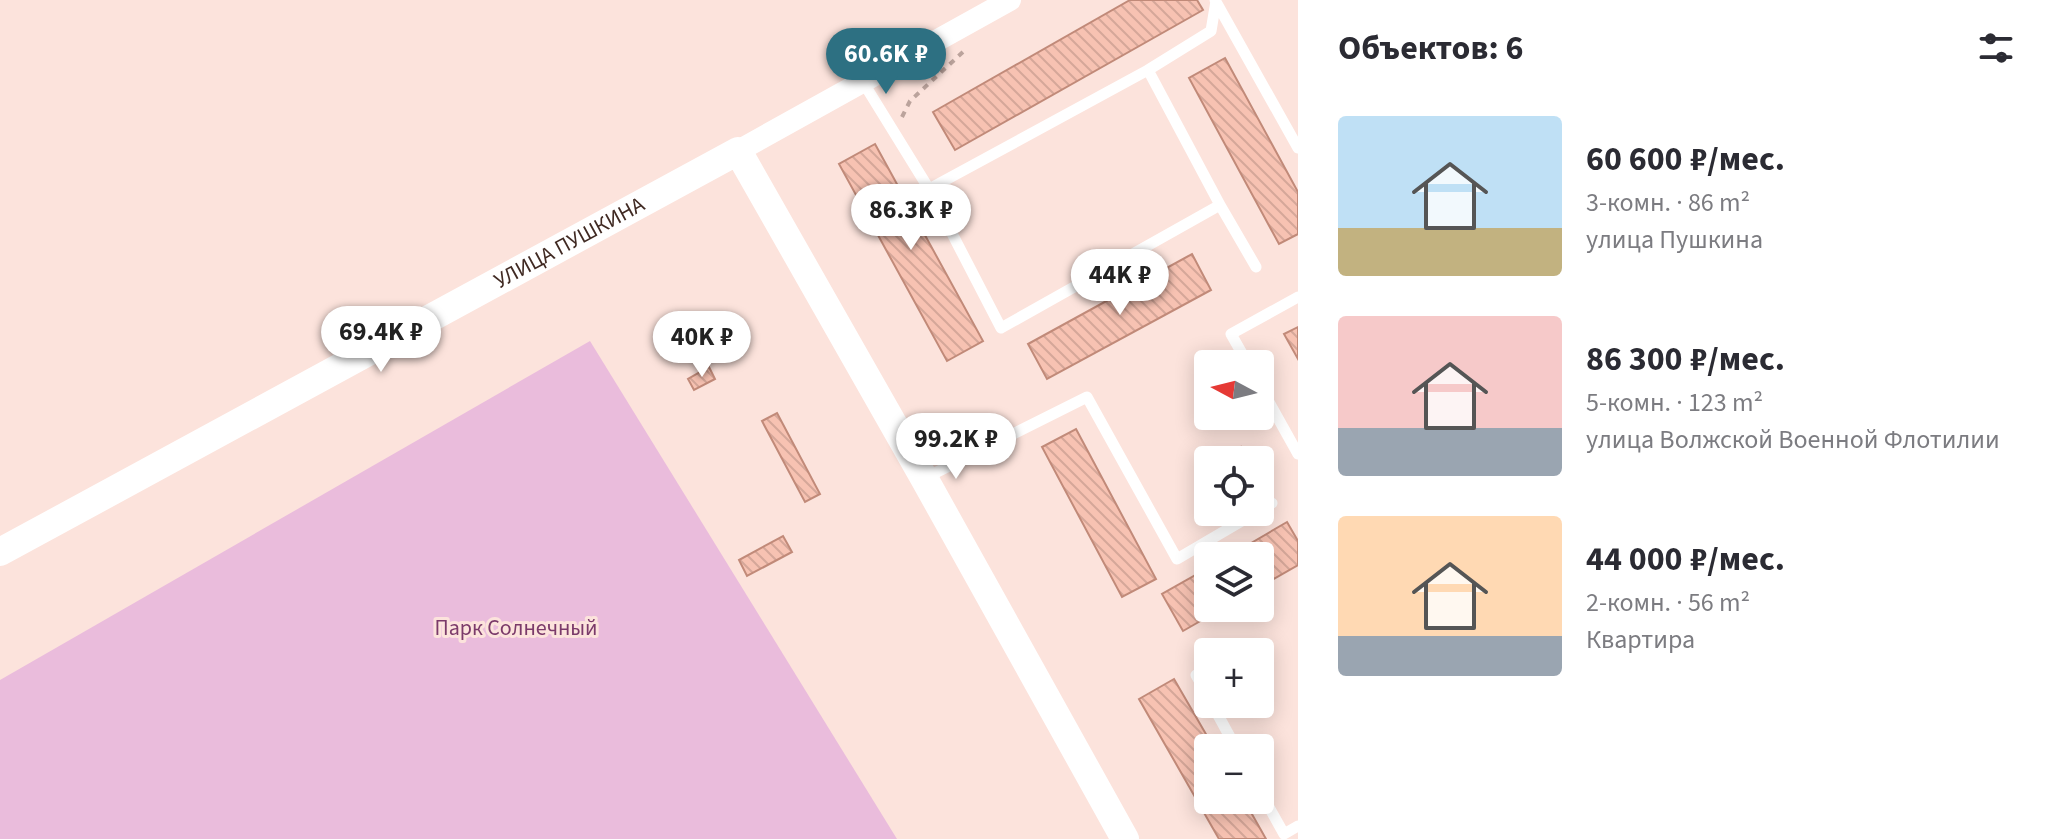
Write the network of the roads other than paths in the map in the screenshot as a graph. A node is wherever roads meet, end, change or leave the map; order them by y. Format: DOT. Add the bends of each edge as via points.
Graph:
graph roads {
  1 [pos="1010,0"];
  2 [pos="1216,0"];
  3 [pos="1148,70"];
  4 [pos="863,82"];
  5 [pos="1298,148"];
  6 [pos="738,151"];
  7 [pos="929,189"];
  8 [pos="1220,205"];
  9 [pos="1256,267"];
  10 [pos="1298,297"];
  11 [pos="1240,350"];
  12 [pos="1274,411"];
  13 [pos="1298,454"];
  14 [pos="924,478"];
  15 [pos="1233,526"];
  16 [pos="0,552"];
  17 [pos="1273,814"];
  18 [pos="1298,826"];
  19 [pos="1285,836"];
  20 [pos="1125,839"];
  1 -- 4 [label="street, УЛИЦА ПУШКИНА"];
  2 -- 3 [label="lane" via="1211,31"];
  2 -- 5 [label="lane"];
  3 -- 7 [label="lane"];
  3 -- 8 [label="lane"];
  4 -- 6 [label="street, УЛИЦА ПУШКИНА"];
  4 -- 7 [label="lane"];
  6 -- 14 [label="street"];
  6 -- 16 [label="street, УЛИЦА ПУШКИНА"];
  7 -- 8 [label="lane" via="1001,328"];
  8 -- 9 [label="lane"];
  10 -- 11 [label="lane" via="1231,334"];
  12 -- 13 [label="lane"];
  14 -- 15 [label="lane" via="1087,397 1177,559"];
  14 -- 20 [label="street"];
  17 -- 19 [label="lane"];
  18 -- 19 [label="lane"];
}
